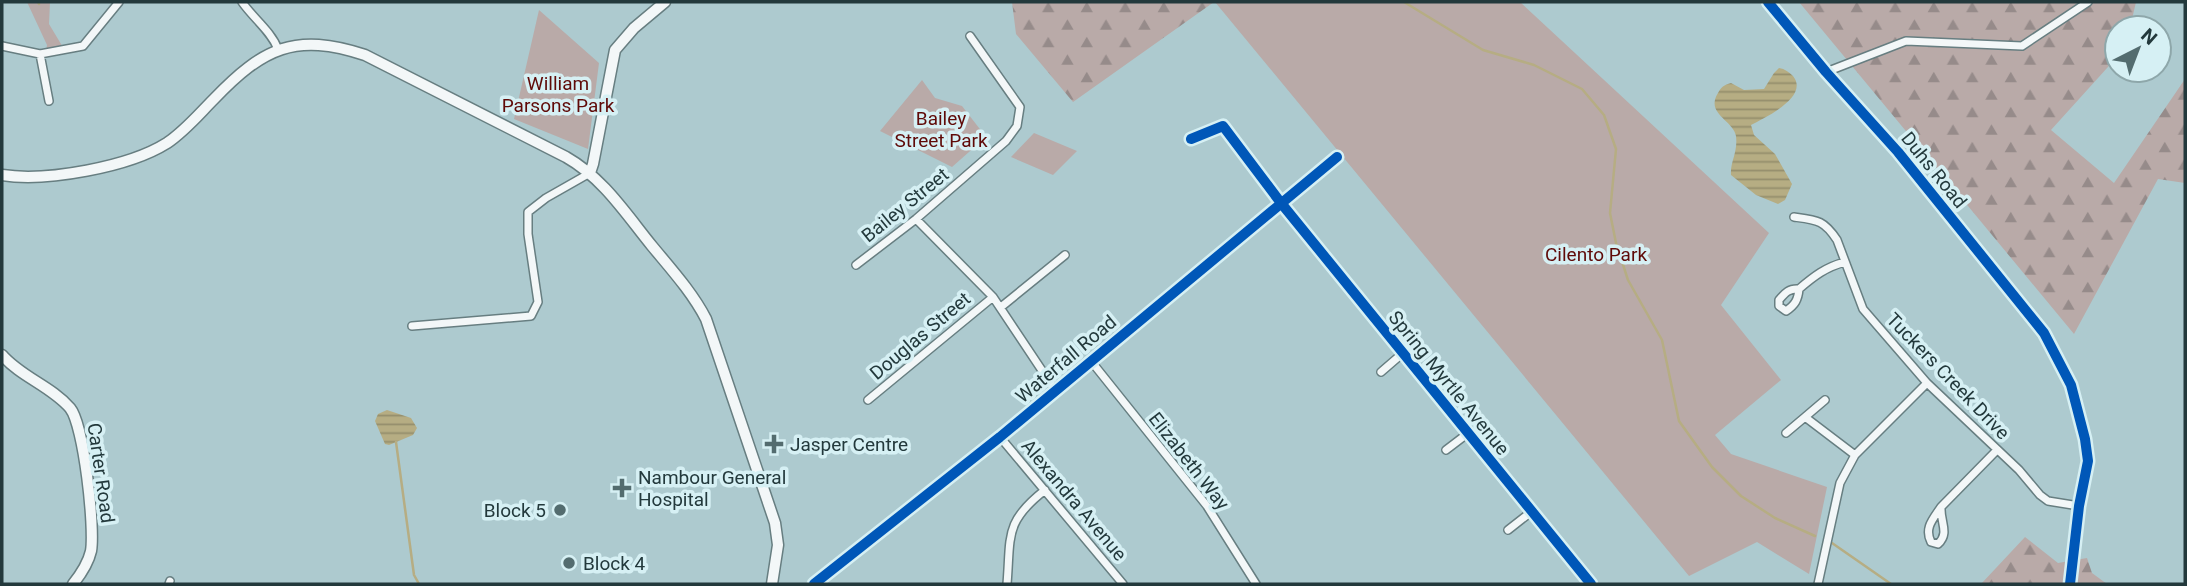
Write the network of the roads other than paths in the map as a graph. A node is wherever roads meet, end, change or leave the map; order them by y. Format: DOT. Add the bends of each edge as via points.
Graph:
graph roads {
  1 [pos="119,2"];
  2 [pos="242,2"];
  3 [pos="665,2"];
  4 [pos="1768,2"];
  5 [pos="2088,2"];
  6 [pos="970,36"];
  7 [pos="2,46"];
  8 [pos="278,49"];
  9 [pos="40,54"];
  10 [pos="1826,72"];
  11 [pos="49,101"];
  12 [pos="1191,139"];
  13 [pos="1337,157"];
  14 [pos="590,173"];
  15 [pos="2,175"];
  16 [pos="1281,203"];
  17 [pos="1794,217"];
  18 [pos="916,219"];
  19 [pos="1065,255"];
  20 [pos="1845,262"];
  21 [pos="856,265"];
  22 [pos="1799,289"];
  23 [pos="993,297"];
  24 [pos="1001,307"];
  25 [pos="412,326"];
  26 [pos="1403,353"];
  27 [pos="2,355"];
  28 [pos="1091,361"];
  29 [pos="1381,372"];
  30 [pos="1927,383"];
  31 [pos="1055,390"];
  32 [pos="868,400"];
  33 [pos="1825,400"];
  34 [pos="1805,417"];
  35 [pos="1786,433"];
  36 [pos="1467,434"];
  37 [pos="1000,437"];
  38 [pos="1446,450"];
  39 [pos="1997,450"];
  40 [pos="1855,455"];
  41 [pos="1045,490"];
  42 [pos="2079,506"];
  43 [pos="1941,507"];
  44 [pos="1531,512"];
  45 [pos="1508,530"];
  46 [pos="73,584"];
  47 [pos="772,584"];
  48 [pos="814,584"];
  49 [pos="1007,584"];
  50 [pos="1123,584"];
  51 [pos="1255,584"];
  52 [pos="1591,584"];
  53 [pos="1818,584"];
  54 [pos="2070,584"];
  1 -- 9 [label="street" via="83,46"];
  2 -- 8 [label="street"];
  3 -- 14 [label="street" via="615,50"];
  4 -- 10 [label="street, Duhs Road"];
  5 -- 10 [label="street" via="2022,46 1906,41"];
  6 -- 18 [label="street, Bailey Street" via="1020,107 1017,126 1006,141"];
  7 -- 9 [label="street"];
  8 -- 14 [label="street" via="306,44 337,46 365,55"];
  8 -- 15 [label="street" via="238,74 164,145 136,159 35,176"];
  9 -- 11 [label="street"];
  10 -- 42 [label="street, Duhs Road" via="1898,152 2044,333 2071,385 2085,439 2088,461"];
  12 -- 16 [label="street, Spring Myrtle Avenue" via="1223,126"];
  13 -- 16 [label="street, Waterfall Road"];
  14 -- 25 [label="street" via="528,212 538,302 531,316"];
  14 -- 47 [label="street" via="706,319 775,523 778,545"];
  16 -- 26 [label="street, Spring Myrtle Avenue"];
  16 -- 28 [label="street, Waterfall Road"];
  17 -- 20 [label="street, Tuckers Creek Drive" via="1825,224"];
  18 -- 21 [label="street, Bailey Street"];
  18 -- 23 [label="street"];
  19 -- 24 [label="street"];
  20 -- 22 [label="street" via="1815,274"];
  20 -- 30 [label="street, Tuckers Creek Drive" via="1863,309"];
  23 -- 24 [label="street"];
  23 -- 32 [label="street, Douglas Street"];
  24 -- 31 [label="street"];
  26 -- 29 [label="street, Spring Myrtle Avenue"];
  26 -- 36 [label="street, Spring Myrtle Avenue"];
  27 -- 46 [label="street, Carter Road" via="68,406 80,427 92,543 86,566"];
  28 -- 31 [label="street, Waterfall Road"];
  28 -- 51 [label="street, Elizabeth Way" via="1207,506"];
  30 -- 39 [label="street, Tuckers Creek Drive"];
  30 -- 40 [label="street"];
  31 -- 37 [label="street, Waterfall Road"];
  33 -- 34 [label="street"];
  34 -- 35 [label="street"];
  34 -- 40 [label="street"];
  36 -- 38 [label="street, Spring Myrtle Avenue"];
  36 -- 44 [label="street, Spring Myrtle Avenue"];
  37 -- 41 [label="street, Alexandra Avenue"];
  37 -- 48 [label="street, Waterfall Road"];
  39 -- 42 [label="street, Tuckers Creek Drive" via="2039,495"];
  39 -- 43 [label="street"];
  40 -- 53 [label="street" via="1840,483"];
  41 -- 49 [label="street" via="1026,505 1012,526"];
  41 -- 50 [label="street, Alexandra Avenue"];
  42 -- 54 [label="street, Duhs Road"];
  44 -- 45 [label="street"];
  44 -- 52 [label="street, Spring Myrtle Avenue"];
}
